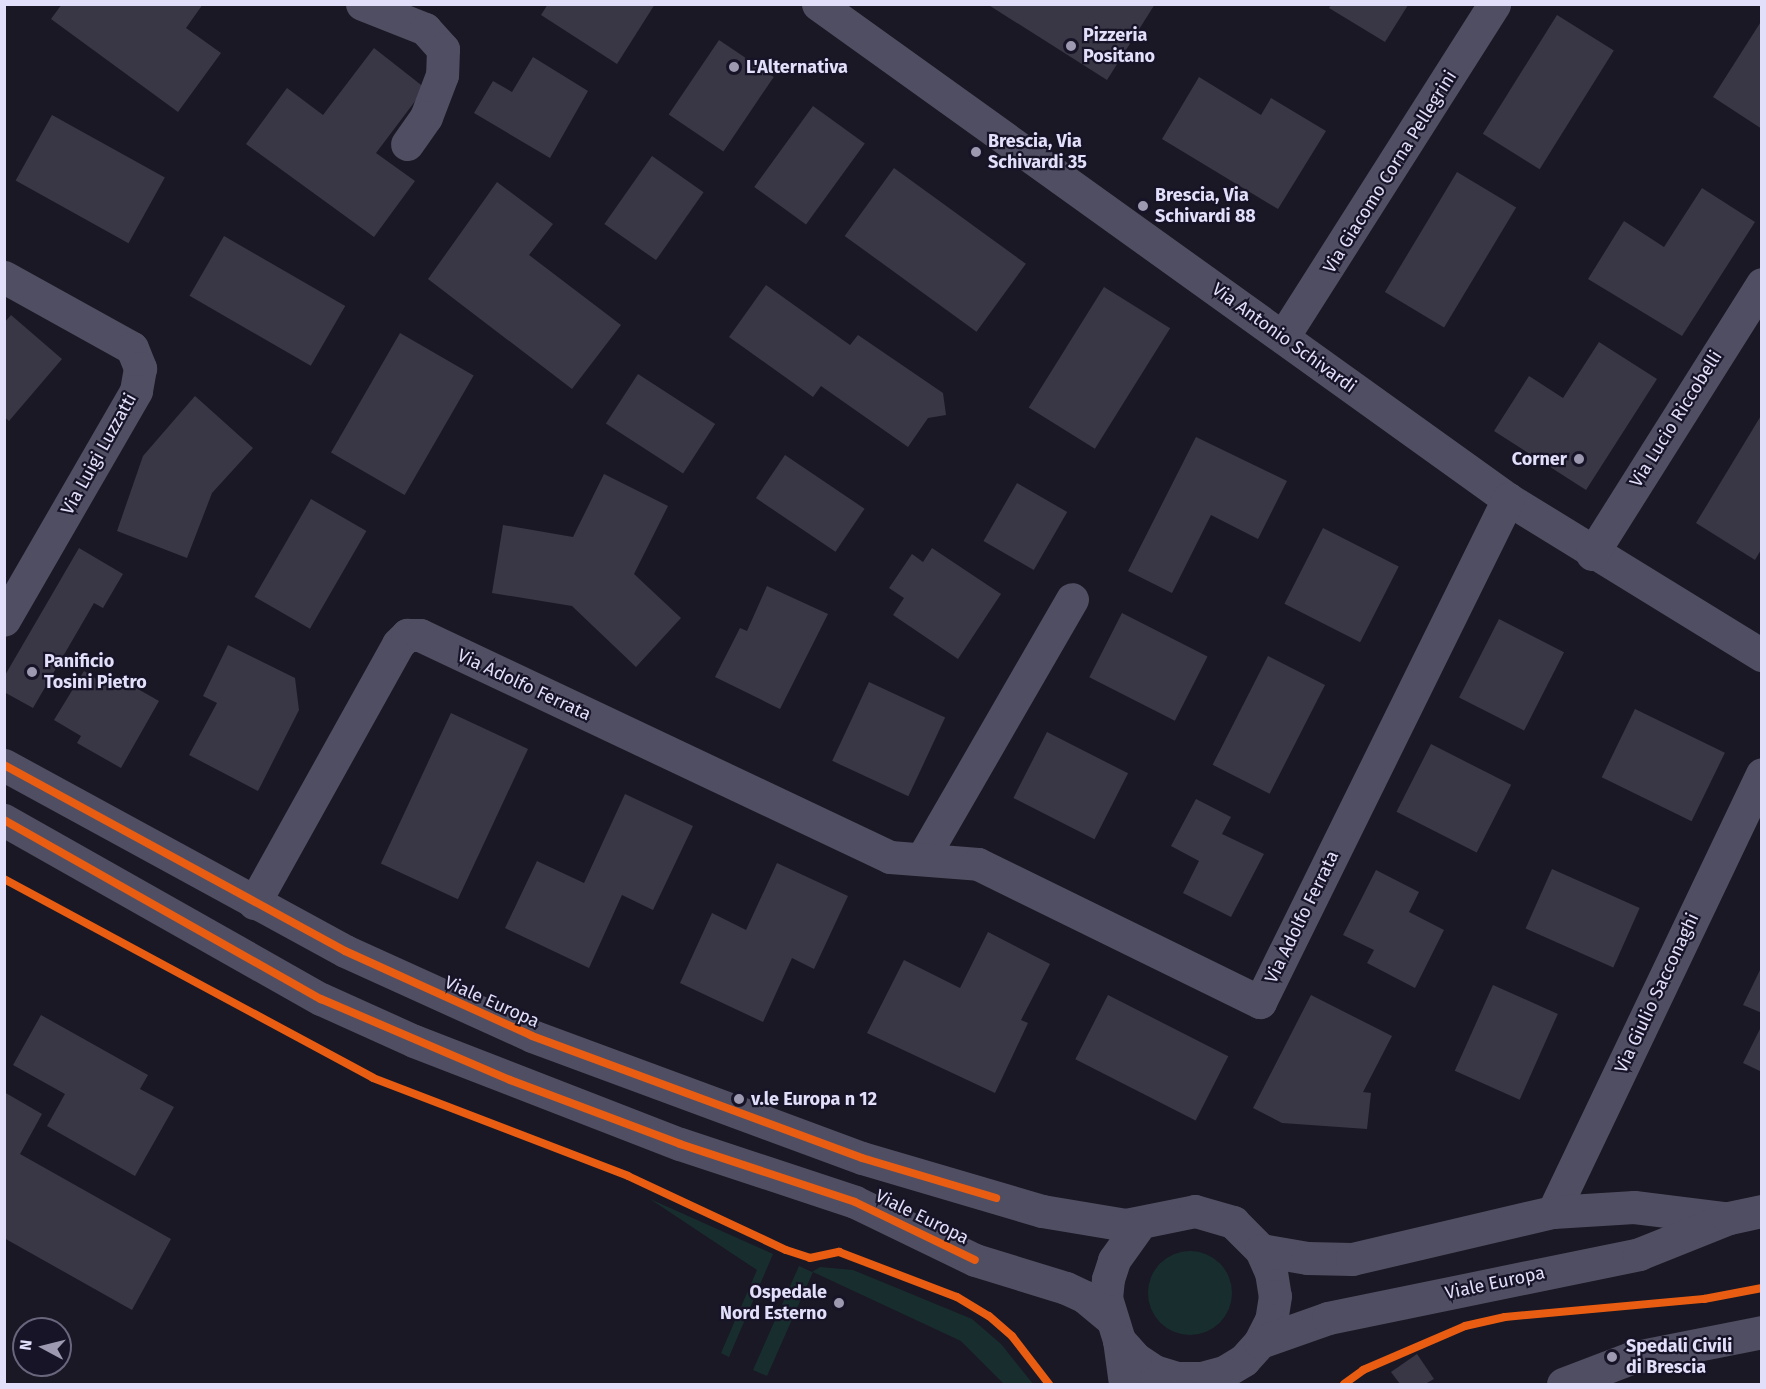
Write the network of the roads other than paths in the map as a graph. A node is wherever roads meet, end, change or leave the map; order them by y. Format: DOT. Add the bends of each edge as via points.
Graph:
graph roads {
  1 [pos="362,4"];
  2 [pos="818,4"];
  3 [pos="1494,4"];
  4 [pos="407,144"];
  5 [pos="4,277"];
  6 [pos="1761,284"];
  7 [pos="1283,337"];
  8 [pos="1508,499"];
  9 [pos="1592,554"];
  10 [pos="1072,599"];
  11 [pos="4,620"];
  12 [pos="1761,655"];
  13 [pos="4,765"];
  14 [pos="1761,774"];
  15 [pos="7,827"];
  16 [pos="922,860"];
  17 [pos="254,903"];
  18 [pos="1761,1211"];
  19 [pos="1553,1212"];
  20 [pos="1729,1218"];
  21 [pos="1139,1225"];
  22 [pos="1261,1250"];
  23 [pos="1114,1329"];
  24 [pos="1761,1332"];
  25 [pos="1246,1362"];
  26 [pos="1125,1384"];
  27 [pos="1563,1384"];
  1 -- 4 [label="street" via="425,28 443,49 442,75 426,117"];
  2 -- 7 [label="street, Via Antonio Schivardi"];
  3 -- 7 [label="street, Via Giacomo Corna Pellegrini"];
  5 -- 11 [label="street, Via Luigi Luzzatti" via="132,348 140,368 136,391"];
  6 -- 9 [label="street, Via Lucio Riccobelli"];
  7 -- 8 [label="street, Via Antonio Schivardi"];
  8 -- 9 [label="street, Via Antonio Schivardi"];
  8 -- 16 [label="street, Via Adolfo Ferrata" via="1260,1002 978,864"];
  9 -- 12 [label="street, Via Antonio Schivardi"];
  10 -- 16 [label="street"];
  13 -- 17 [label="street, Viale Europa"];
  14 -- 19 [label="street, Via Giulio Sacconaghi"];
  15 -- 23 [label="street, Viale Europa" via="321,999 670,1140 855,1202 975,1260 1066,1288 1085,1297"];
  16 -- 17 [label="street, Via Adolfo Ferrata" via="890,857 420,635 407,635 374,685"];
  17 -- 21 [label="street, Viale Europa" via="345,951 532,1036 862,1158 1042,1211"];
  18 -- 20 [label="street, Viale Europa"];
  19 -- 20 [label="street, Viale Europa" via="1634,1207"];
  19 -- 22 [label="street, Viale Europa" via="1352,1259 1307,1258"];
  20 -- 25 [label="street, Viale Europa" via="1639,1254 1328,1318"];
  21 -- 22 [label="street, Viale Europa" via="1175,1212 1215,1214 1233,1222"];
  21 -- 23 [label="street" via="1114,1260 1108,1279"];
  22 -- 25 [label="street, Viale Europa" via="1271,1272 1275,1296 1271,1320"];
  23 -- 25 [label="street, Viale Europa" via="1135,1358 1154,1371 1177,1378 1201,1378"];
  23 -- 26 [label="street"];
  24 -- 27 [label="street" via="1631,1358"];
}
